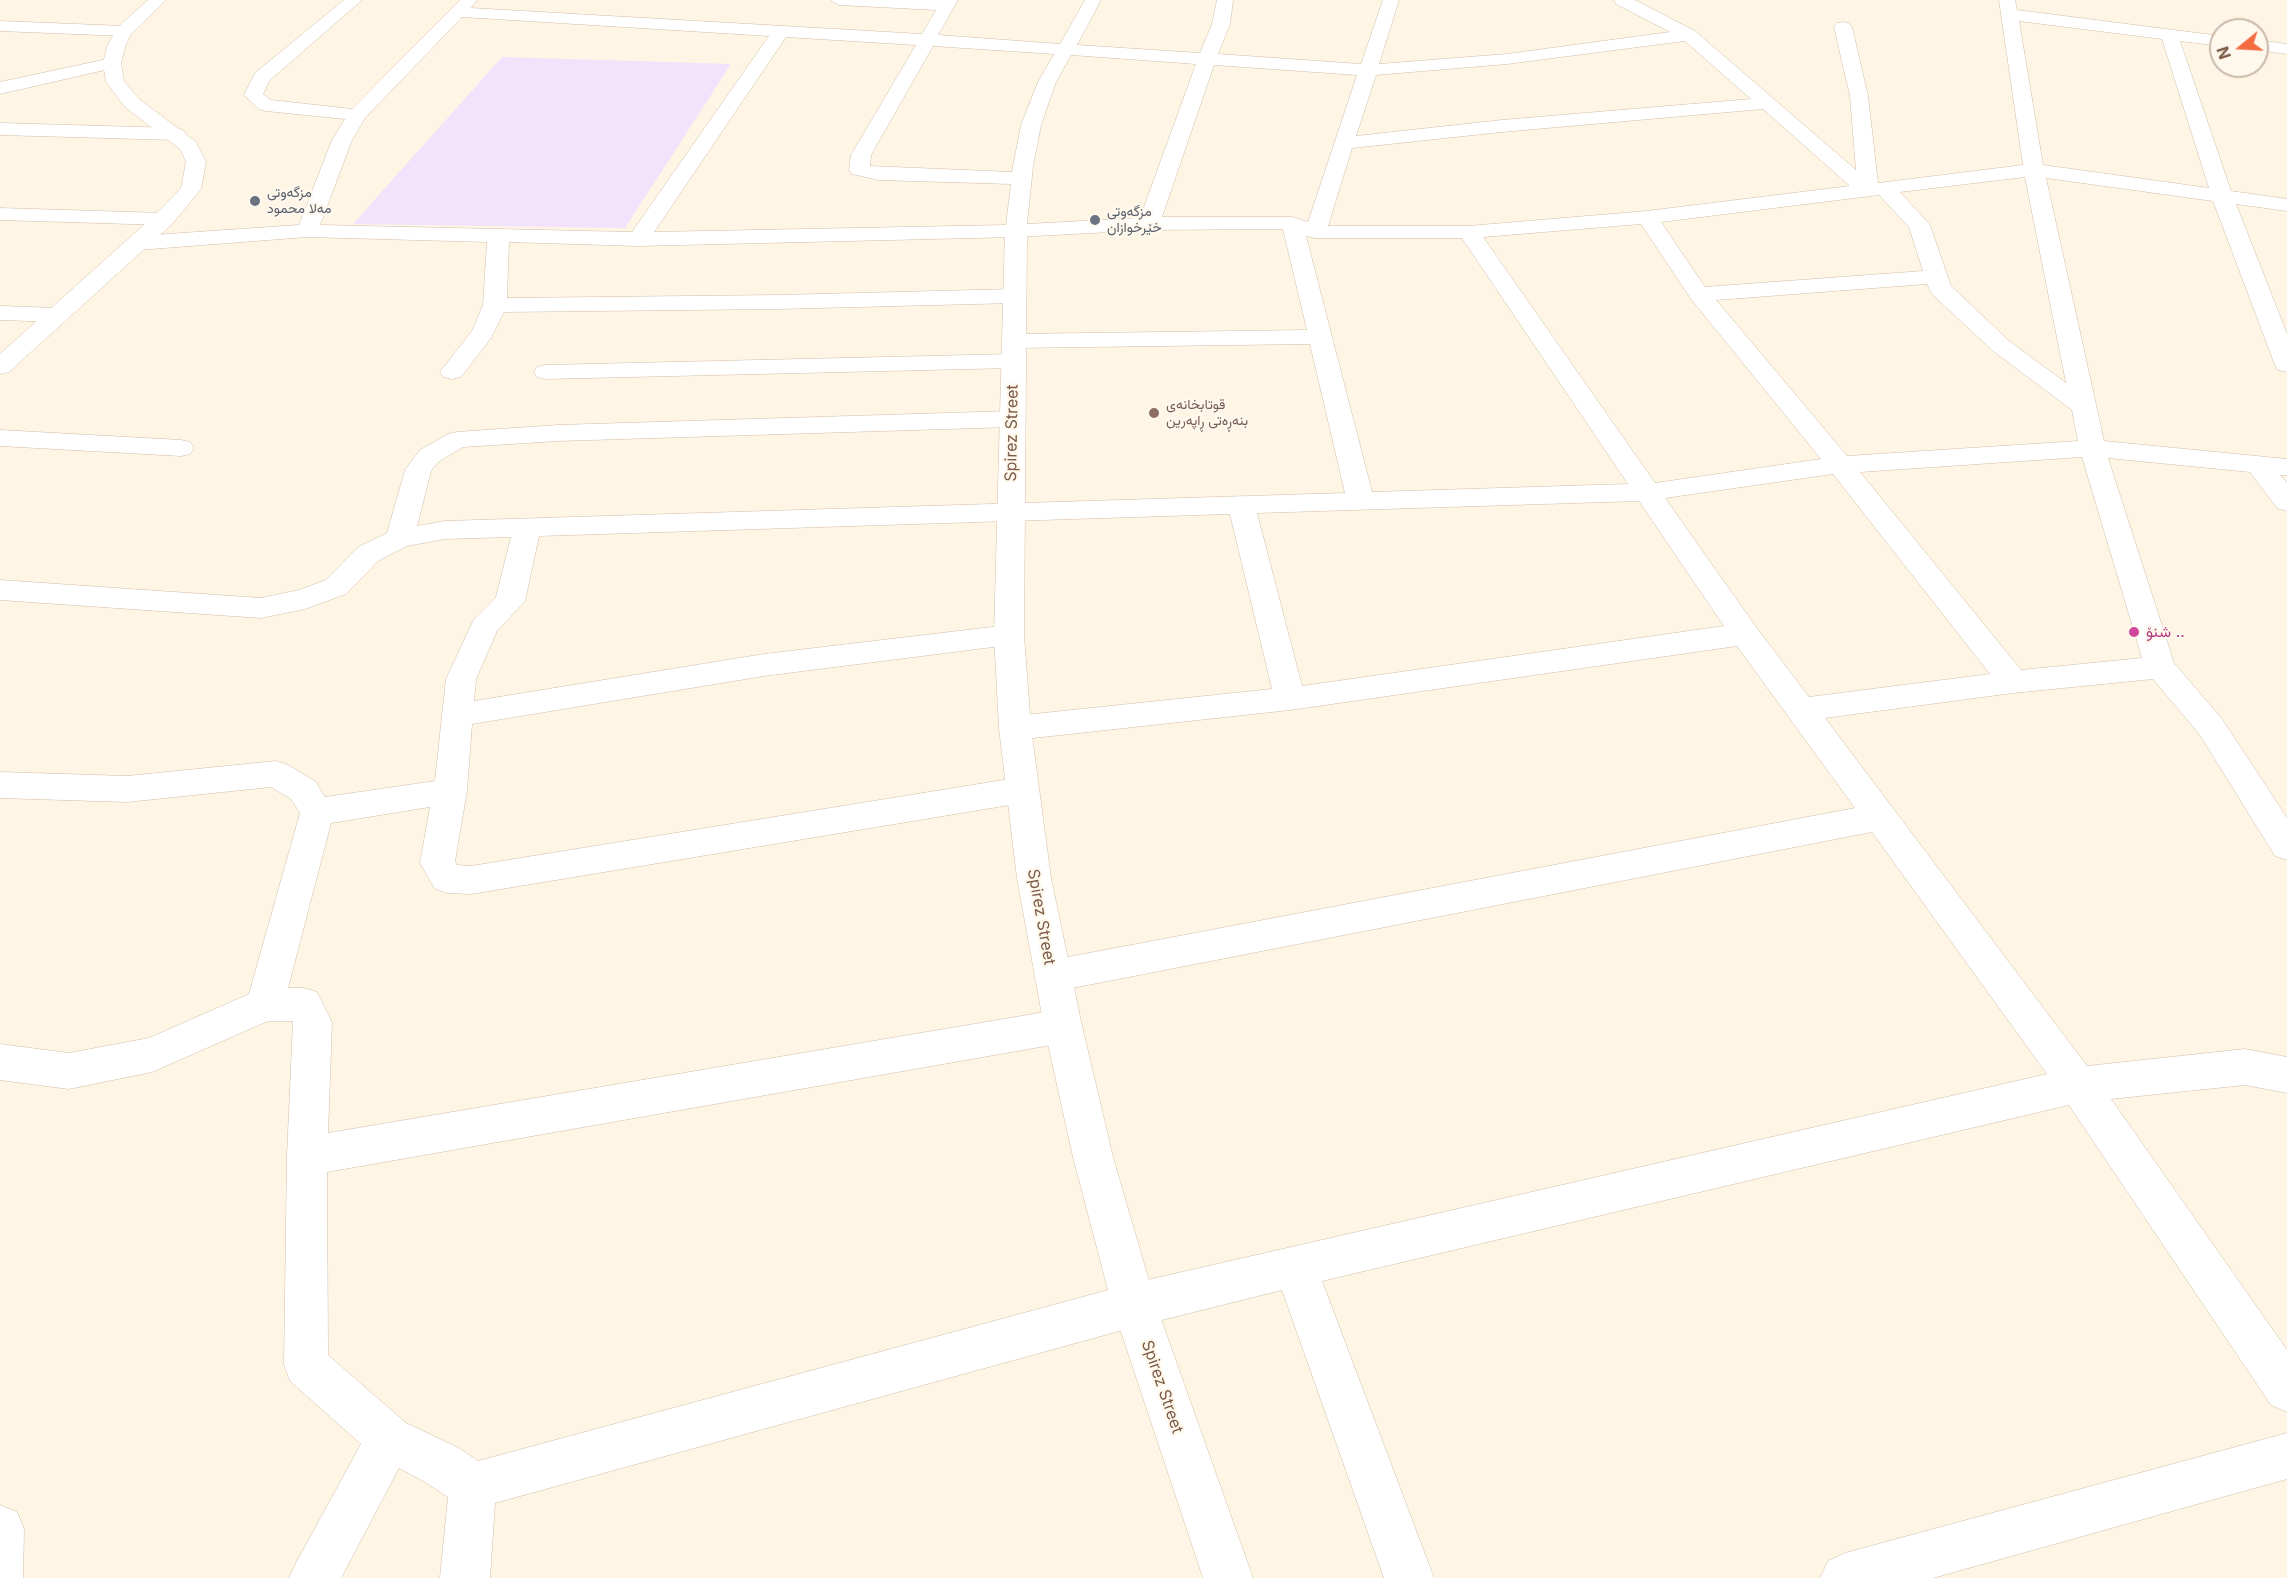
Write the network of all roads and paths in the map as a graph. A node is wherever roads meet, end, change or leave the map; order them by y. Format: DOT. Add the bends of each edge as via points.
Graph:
graph roads {
  1 [pos="158,0"];
  2 [pos="354,0"];
  3 [pos="839,0"];
  4 [pos="1093,0"];
  5 [pos="1226,0"];
  6 [pos="1391,0"];
  7 [pos="1622,0"];
  8 [pos="949,2"];
  9 [pos="463,6"];
  10 [pos="2007,7"];
  11 [pos="0,26"];
  12 [pos="1843,27"];
  13 [pos="124,31"];
  14 [pos="780,32"];
  15 [pos="2169,34"];
  16 [pos="1689,35"];
  17 [pos="2209,39"];
  18 [pos="928,40"];
  19 [pos="2269,47"];
  20 [pos="1066,49"];
  21 [pos="2287,49"];
  22 [pos="1207,58"];
  23 [pos="112,63"];
  24 [pos="1369,70"];
  25 [pos="0,88"];
  26 [pos="1768,103"];
  27 [pos="357,115"];
  28 [pos="0,129"];
  29 [pos="176,134"];
  30 [pos="1344,143"];
  31 [pos="2034,170"];
  32 [pos="1021,178"];
  33 [pos="1876,190"];
  34 [pos="2222,196"];
  35 [pos="2287,205"];
  36 [pos="0,214"];
  37 [pos="1647,217"];
  38 [pos="164,219"];
  39 [pos="1292,223"];
  40 [pos="1149,225"];
  41 [pos="307,231"];
  42 [pos="1016,231"];
  43 [pos="1315,232"];
  44 [pos="1468,232"];
  45 [pos="498,235"];
  46 [pos="638,238"];
  47 [pos="138,243"];
  48 [pos="1936,277"];
  49 [pos="1699,294"];
  50 [pos="1015,296"];
  51 [pos="495,305"];
  52 [pos="0,313"];
  53 [pos="58,315"];
  54 [pos="1320,337"];
  55 [pos="1014,351"];
  56 [pos="2287,365"];
  57 [pos="0,367"];
  58 [pos="452,372"];
  59 [pos="546,372"];
  60 [pos="2083,407"];
  61 [pos="1012,419"];
  62 [pos="0,438"];
  63 [pos="181,448"];
  64 [pos="2092,448"];
  65 [pos="1840,465"];
  66 [pos="2259,465"];
  67 [pos="2287,467"];
  68 [pos="1649,492"];
  69 [pos="1361,502"];
  70 [pos="2287,502"];
  71 [pos="1242,506"];
  72 [pos="1010,513"];
  73 [pos="527,528"];
  74 [pos="400,538"];
  75 [pos="0,590"];
  76 [pos="1745,634"];
  77 [pos="1009,635"];
  78 [pos="2160,667"];
  79 [pos="2013,682"];
  80 [pos="1290,699"];
  81 [pos="1800,710"];
  82 [pos="456,713"];
  83 [pos="1015,728"];
  84 [pos="0,785"];
  85 [pos="1022,790"];
  86 [pos="450,791"];
  87 [pos="317,812"];
  88 [pos="1879,817"];
  89 [pos="2287,846"];
  90 [pos="1052,975"];
  91 [pos="265,1005"];
  92 [pos="1063,1026"];
  93 [pos="0,1062"];
  94 [pos="2287,1076"];
  95 [pos="2078,1085"];
  96 [pos="307,1156"];
  97 [pos="1295,1266"];
  98 [pos="1134,1305"];
  99 [pos="2287,1389"];
  100 [pos="390,1439"];
  101 [pos="2287,1456"];
  102 [pos="473,1486"];
  103 [pos="0,1529"];
  104 [pos="0,1574"];
  105 [pos="314,1578"];
  106 [pos="465,1578"];
  107 [pos="1228,1578"];
  108 [pos="1409,1578"];
  109 [pos="1845,1578"];
  1 -- 13 [label="street"];
  2 -- 27 [label="street" via="262,77 253,94 266,105"];
  3 -- 8 [label="street"];
  4 -- 20 [label="street, Spirez Street"];
  5 -- 22 [label="street"];
  6 -- 24 [label="street"];
  7 -- 16 [label="street"];
  8 -- 18 [label="street"];
  9 -- 14 [label="street"];
  9 -- 27 [label="street"];
  10 -- 15 [label="street"];
  10 -- 31 [label="street"];
  11 -- 13 [label="street"];
  12 -- 33 [label="street"];
  13 -- 23 [label="street"];
  14 -- 18 [label="street"];
  14 -- 46 [label="street"];
  15 -- 17 [label="street"];
  15 -- 34 [label="street"];
  16 -- 24 [label="street" via="1507,59"];
  16 -- 26 [label="street"];
  18 -- 20 [label="street"];
  18 -- 32 [label="street" via="861,155 859,170 879,174"];
  19 -- 21 [label="street"];
  20 -- 22 [label="street"];
  20 -- 32 [label="street, Spirez Street" via="1047,82 1031,125"];
  22 -- 24 [label="street"];
  22 -- 40 [label="street"];
  23 -- 25 [label="street"];
  23 -- 29 [label="street" via="115,82 132,103"];
  24 -- 30 [label="street"];
  26 -- 30 [label="street"];
  26 -- 33 [label="street"];
  27 -- 41 [label="street" via="342,140"];
  28 -- 29 [label="street"];
  29 -- 38 [label="street" via="189,146 196,162 191,189"];
  30 -- 43 [label="street"];
  31 -- 33 [label="street"];
  31 -- 34 [label="street"];
  31 -- 60 [label="street"];
  32 -- 42 [label="street, Spirez Street"];
  33 -- 37 [label="street"];
  33 -- 48 [label="street" via="1919,225"];
  34 -- 35 [label="street"];
  34 -- 56 [label="street"];
  36 -- 38 [label="street"];
  37 -- 44 [label="street"];
  37 -- 49 [label="street"];
  38 -- 47 [label="street"];
  39 -- 40 [label="street"];
  39 -- 43 [label="street"];
  39 -- 54 [label="street"];
  40 -- 42 [label="street"];
  41 -- 45 [label="street"];
  41 -- 47 [label="street"];
  42 -- 46 [label="street"];
  42 -- 50 [label="street, Spirez Street"];
  43 -- 44 [label="street"];
  44 -- 68 [label="street"];
  45 -- 46 [label="street"];
  45 -- 51 [label="street"];
  47 -- 53 [label="street"];
  48 -- 49 [label="street"];
  48 -- 60 [label="street" via="1940,289 2001,346"];
  49 -- 65 [label="street"];
  50 -- 51 [label="street"];
  50 -- 55 [label="street, Spirez Street"];
  51 -- 58 [label="street" via="483,333"];
  52 -- 53 [label="street"];
  53 -- 57 [label="street"];
  54 -- 55 [label="street"];
  54 -- 69 [label="street"];
  55 -- 59 [label="street"];
  55 -- 61 [label="street, Spirez Street"];
  60 -- 64 [label="street"];
  61 -- 72 [label="street, Spirez Street"];
  61 -- 74 [label="street" via="457,440 429,456 418,470"];
  62 -- 63 [label="street"];
  64 -- 65 [label="street"];
  64 -- 66 [label="street"];
  64 -- 78 [label="street"];
  65 -- 68 [label="street"];
  65 -- 79 [label="street"];
  66 -- 67 [label="street"];
  66 -- 70 [label="street"];
  68 -- 69 [label="street"];
  68 -- 76 [label="street"];
  69 -- 71 [label="street"];
  71 -- 72 [label="street"];
  71 -- 80 [label="street"];
  72 -- 73 [label="street"];
  72 -- 77 [label="street, Spirez Street"];
  73 -- 74 [label="street" via="445,530"];
  73 -- 82 [label="street" via="510,602 484,626 461,680"];
  74 -- 75 [label="street" via="368,554 336,587 305,600 261,608"];
  76 -- 80 [label="street"];
  76 -- 81 [label="street"];
  77 -- 82 [label="street" via="764,665 496,710"];
  77 -- 83 [label="street, Spirez Street"];
  78 -- 79 [label="street"];
  78 -- 89 [label="street" via="2211,727"];
  79 -- 81 [label="street"];
  80 -- 83 [label="street"];
  81 -- 88 [label="street"];
  82 -- 86 [label="street"];
  83 -- 85 [label="street, Spirez Street"];
  84 -- 87 [label="street" via="127,789 276,774 303,790"];
  85 -- 86 [label="street" via="471,880 447,879 437,863"];
  85 -- 90 [label="street, Spirez Street"];
  86 -- 87 [label="street"];
  87 -- 91 [label="street"];
  88 -- 90 [label="street"];
  88 -- 95 [label="street"];
  90 -- 92 [label="street, Spirez Street"];
  91 -- 93 [label="street" via="152,1055 69,1071"];
  91 -- 96 [label="street" via="304,1004 313,1022"];
  92 -- 96 [label="street"];
  92 -- 98 [label="street, Spirez Street" via="1093,1157"];
  94 -- 95 [label="street" via="2245,1066"];
  95 -- 97 [label="street"];
  95 -- 99 [label="street"];
  96 -- 100 [label="street" via="306,1365"];
  97 -- 98 [label="street"];
  97 -- 108 [label="street"];
  98 -- 102 [label="street"];
  98 -- 107 [label="street, Spirez Street"];
  100 -- 102 [label="street"];
  100 -- 105 [label="street"];
  101 -- 109 [label="street"];
  102 -- 106 [label="street"];
  103 -- 104 [label="street"];
}
